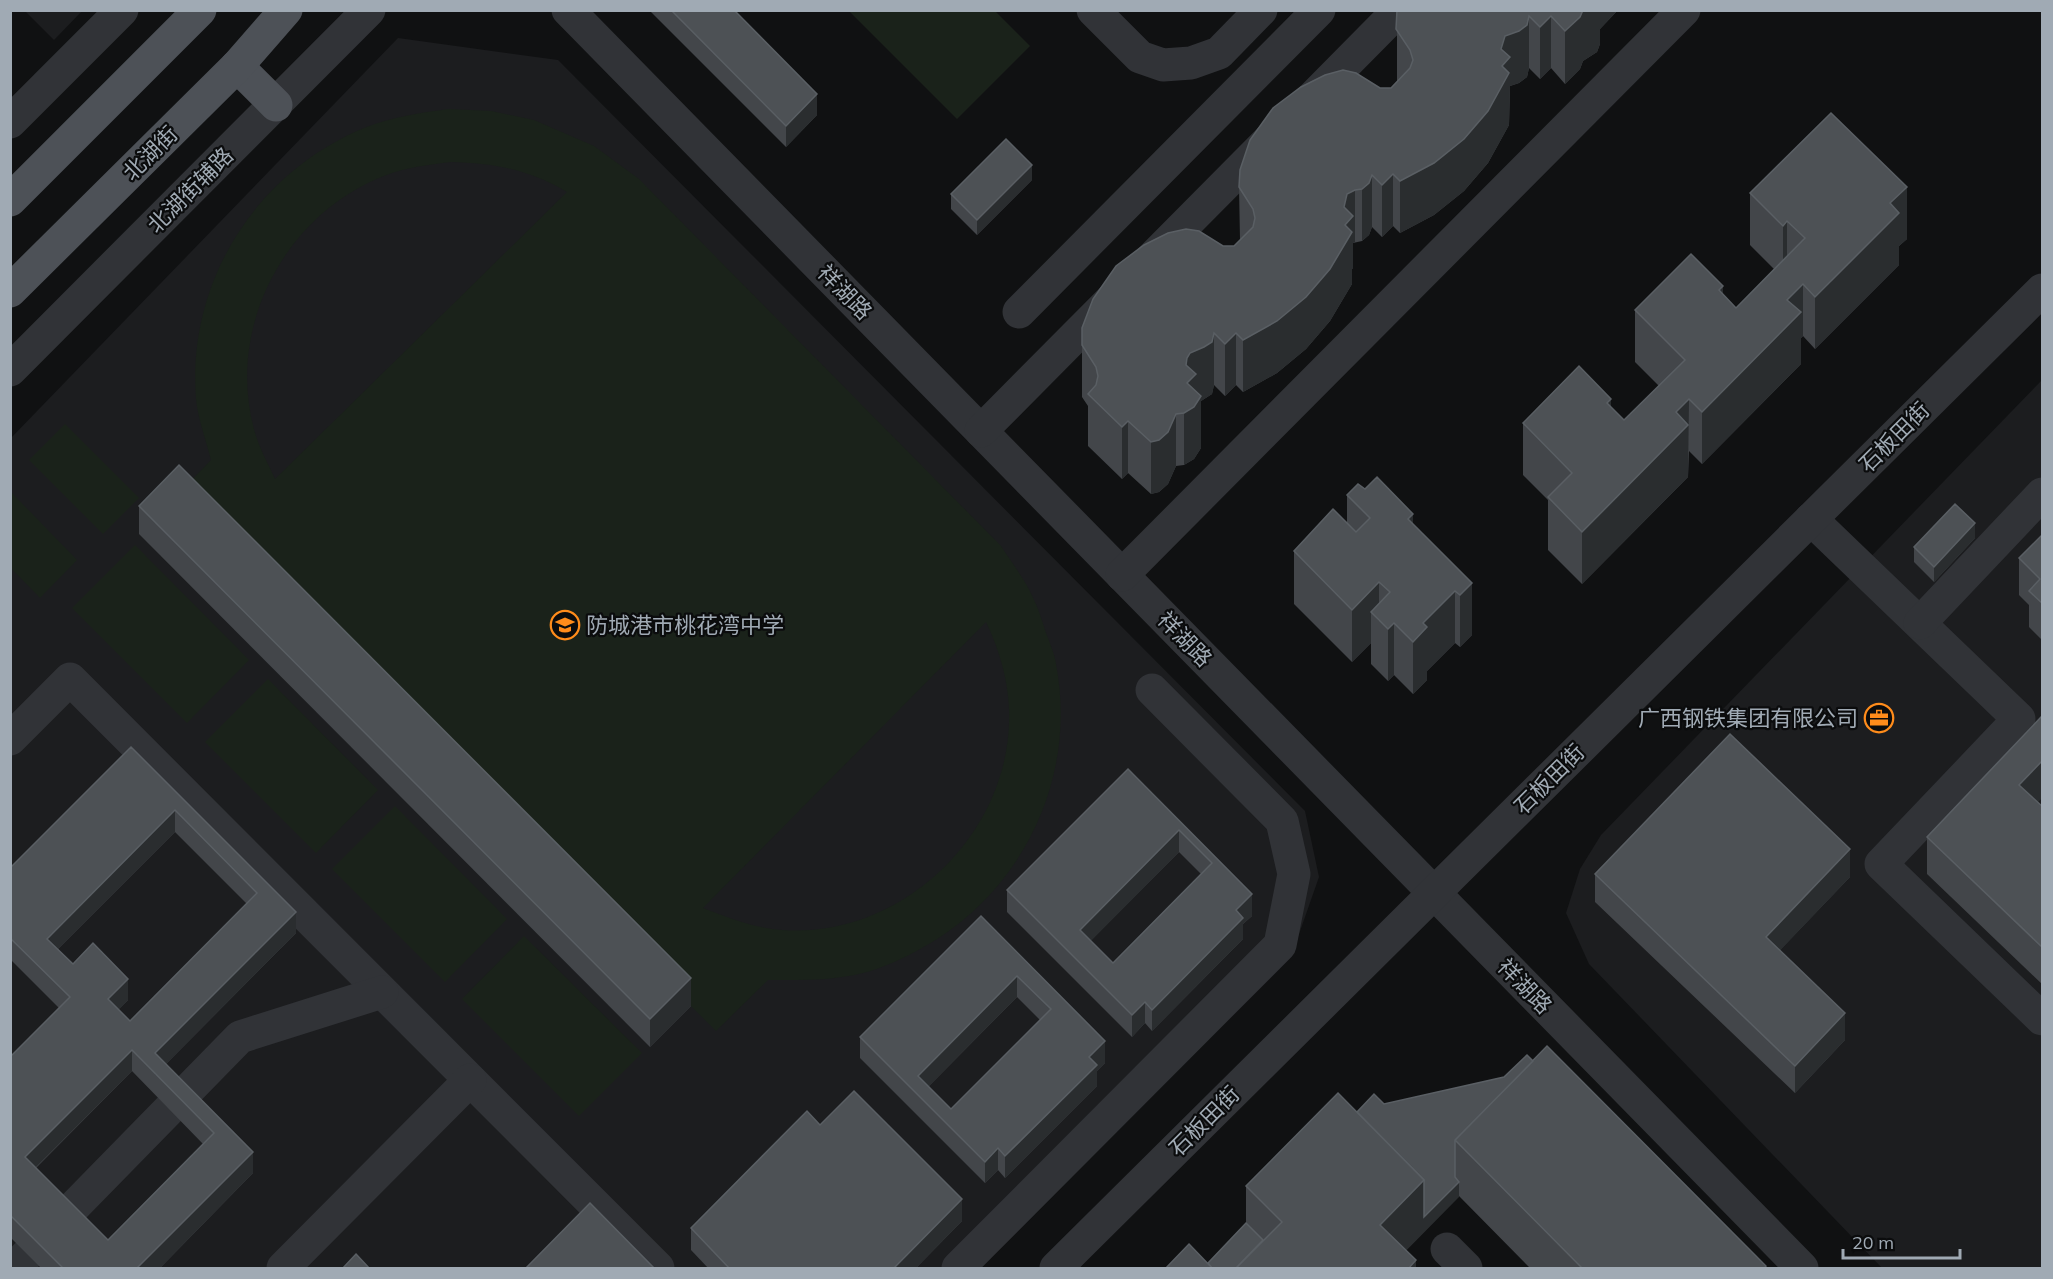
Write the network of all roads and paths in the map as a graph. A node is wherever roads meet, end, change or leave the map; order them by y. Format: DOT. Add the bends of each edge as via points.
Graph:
graph roads {
  1 [pos="122,10"];
  2 [pos="200,10"];
  3 [pos="286,10"];
  4 [pos="369,10"];
  5 [pos="568,10"];
  6 [pos="1093,10"];
  7 [pos="1262,10"];
  8 [pos="1319,10"];
  9 [pos="1399,10"];
  10 [pos="1684,10"];
  11 [pos="237,66"];
  12 [pos="276,105"];
  13 [pos="10,122"];
  14 [pos="10,200"];
  15 [pos="2043,290"];
  16 [pos="10,291"];
  17 [pos="1019,312"];
  18 [pos="10,370"];
  19 [pos="981,431"];
  20 [pos="2043,494"];
  21 [pos="1811,519"];
  22 [pos="1122,575"];
  23 [pos="1920,623"];
  24 [pos="1152,690"];
  25 [pos="10,739"];
  26 [pos="1434,893"];
  27 [pos="382,992"];
  28 [pos="2043,1019"];
  29 [pos="470,1080"];
  30 [pos="14,1269"];
  31 [pos="283,1269"];
  32 [pos="658,1269"];
  33 [pos="958,1269"];
  34 [pos="1056,1269"];
  35 [pos="1802,1269"];
  1 -- 13 [label="street"];
  2 -- 14 [label="main road"];
  3 -- 11 [label="main road, 北湖街"];
  4 -- 12 [label="street, 北湖街辅路"];
  5 -- 19 [label="street, 祥湖路"];
  6 -- 7 [label="street" via="1140,57 1163,65 1191,63 1219,53"];
  8 -- 17 [label="street"];
  9 -- 19 [label="street"];
  10 -- 22 [label="street"];
  11 -- 12 [label="main road"];
  11 -- 16 [label="main road, 北湖街"];
  12 -- 18 [label="street, 北湖街辅路"];
  15 -- 21 [label="street, 石板田街"];
  19 -- 22 [label="street, 祥湖路"];
  20 -- 23 [label="street"];
  21 -- 23 [label="street"];
  21 -- 26 [label="street, 石板田街"];
  22 -- 26 [label="street, 祥湖路"];
  23 -- 28 [label="street" via="2019,719 1881,864"];
  24 -- 33 [label="street" via="1282,821 1294,874 1280,945"];
  25 -- 27 [label="street" via="70,679"];
  26 -- 34 [label="street, 石板田街"];
  26 -- 35 [label="street, 祥湖路"];
  27 -- 29 [label="street"];
  27 -- 30 [label="street" via="240,1037"];
  29 -- 31 [label="street"];
  29 -- 32 [label="street"];
}
